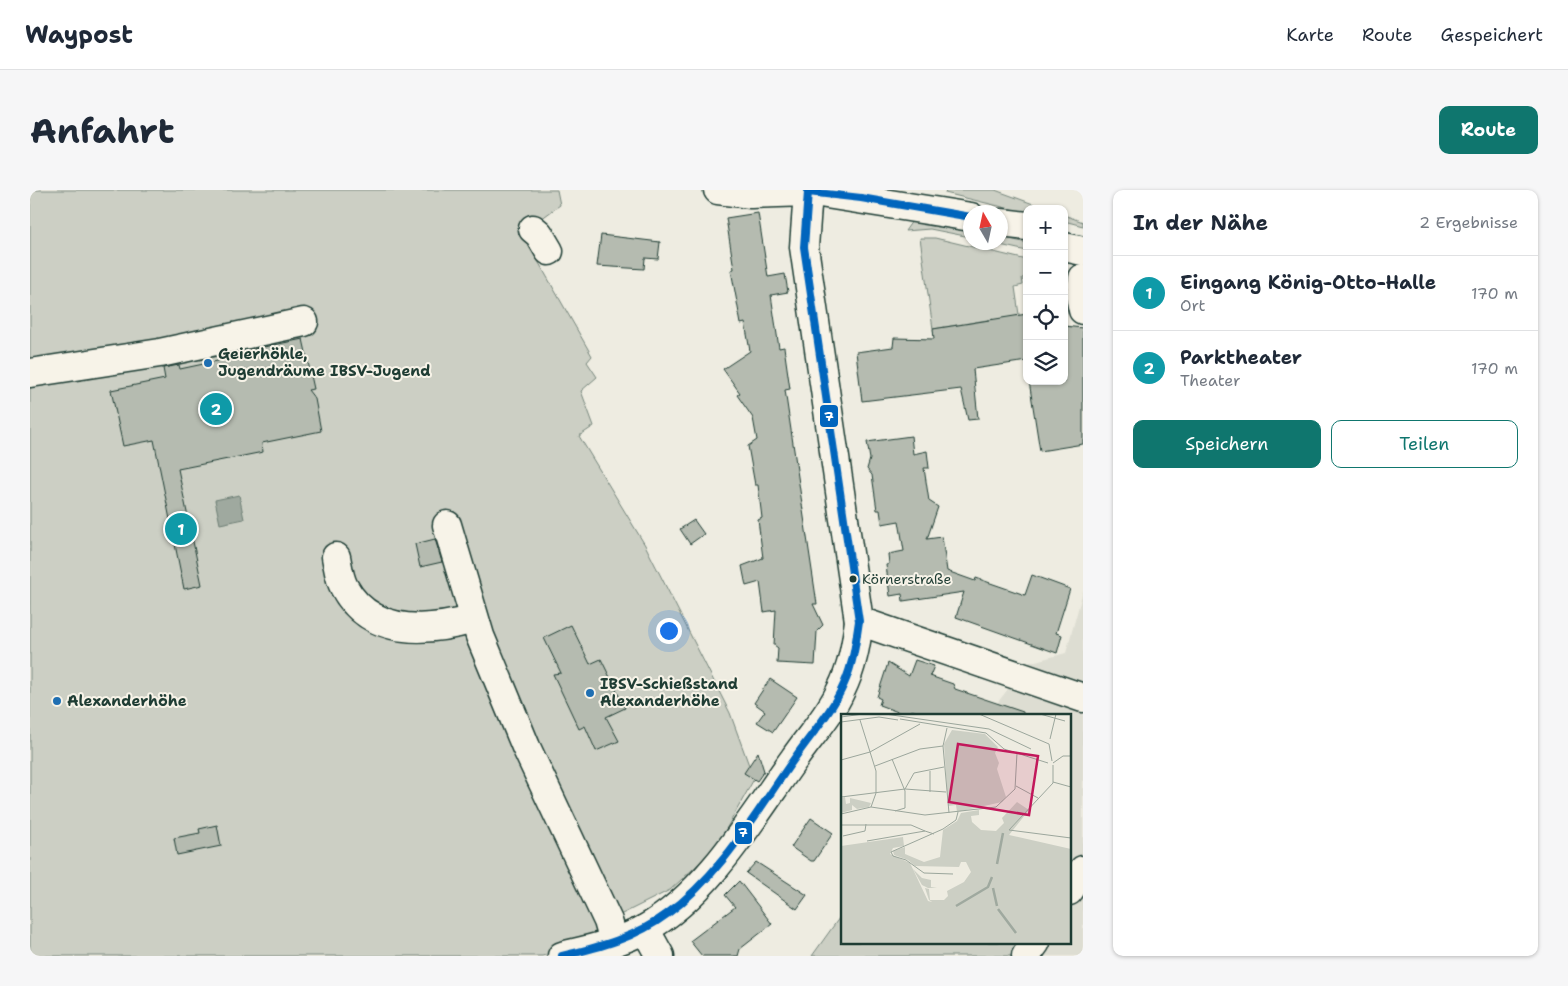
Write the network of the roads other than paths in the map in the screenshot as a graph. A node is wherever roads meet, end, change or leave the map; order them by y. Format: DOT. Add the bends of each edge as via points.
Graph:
graph roads {
  1 [pos="718,190"];
  2 [pos="804,191"];
  3 [pos="859,194"];
  4 [pos="963,216"];
  5 [pos="533,228"];
  6 [pos="1068,230"];
  7 [pos="1083,232"];
  8 [pos="1068,248"];
  9 [pos="549,250"];
  10 [pos="1083,251"];
  11 [pos="1083,278"];
  12 [pos="1083,310"];
  13 [pos="304,322"];
  14 [pos="30,373"];
  15 [pos="447,525"];
  16 [pos="336,557"];
  17 [pos="474,619"];
  18 [pos="859,621"];
  19 [pos="1083,698"];
  20 [pos="1083,870"];
  21 [pos="1070,890"];
  22 [pos="645,928"];
  23 [pos="1035,944"];
  24 [pos="602,949"];
  25 [pos="562,956"];
  26 [pos="660,956"];
  27 [pos="1026,956"];
  1 -- 2 [label="street" via="751,194"];
  2 -- 3 [label="street"];
  2 -- 18 [label="street" via="804,247"];
  3 -- 4 [label="street"];
  5 -- 9 [label="street"];
  6 -- 7 [label="street"];
  8 -- 10 [label="street"];
  11 -- 12 [label="street" via="1080,296"];
  13 -- 14 [label="street" via="160,354"];
  15 -- 17 [label="street"];
  16 -- 17 [label="street" via="342,581 352,598 365,611 387,623 411,630"];
  17 -- 24 [label="street" via="526,747 608,921"];
  18 -- 19 [label="street"];
  18 -- 22 [label="street" via="849,674 832,706 712,871 675,908"];
  20 -- 21 [label="street"];
  22 -- 24 [label="street"];
  22 -- 26 [label="street"];
  23 -- 27 [label="street"];
  24 -- 25 [label="street"];
}
